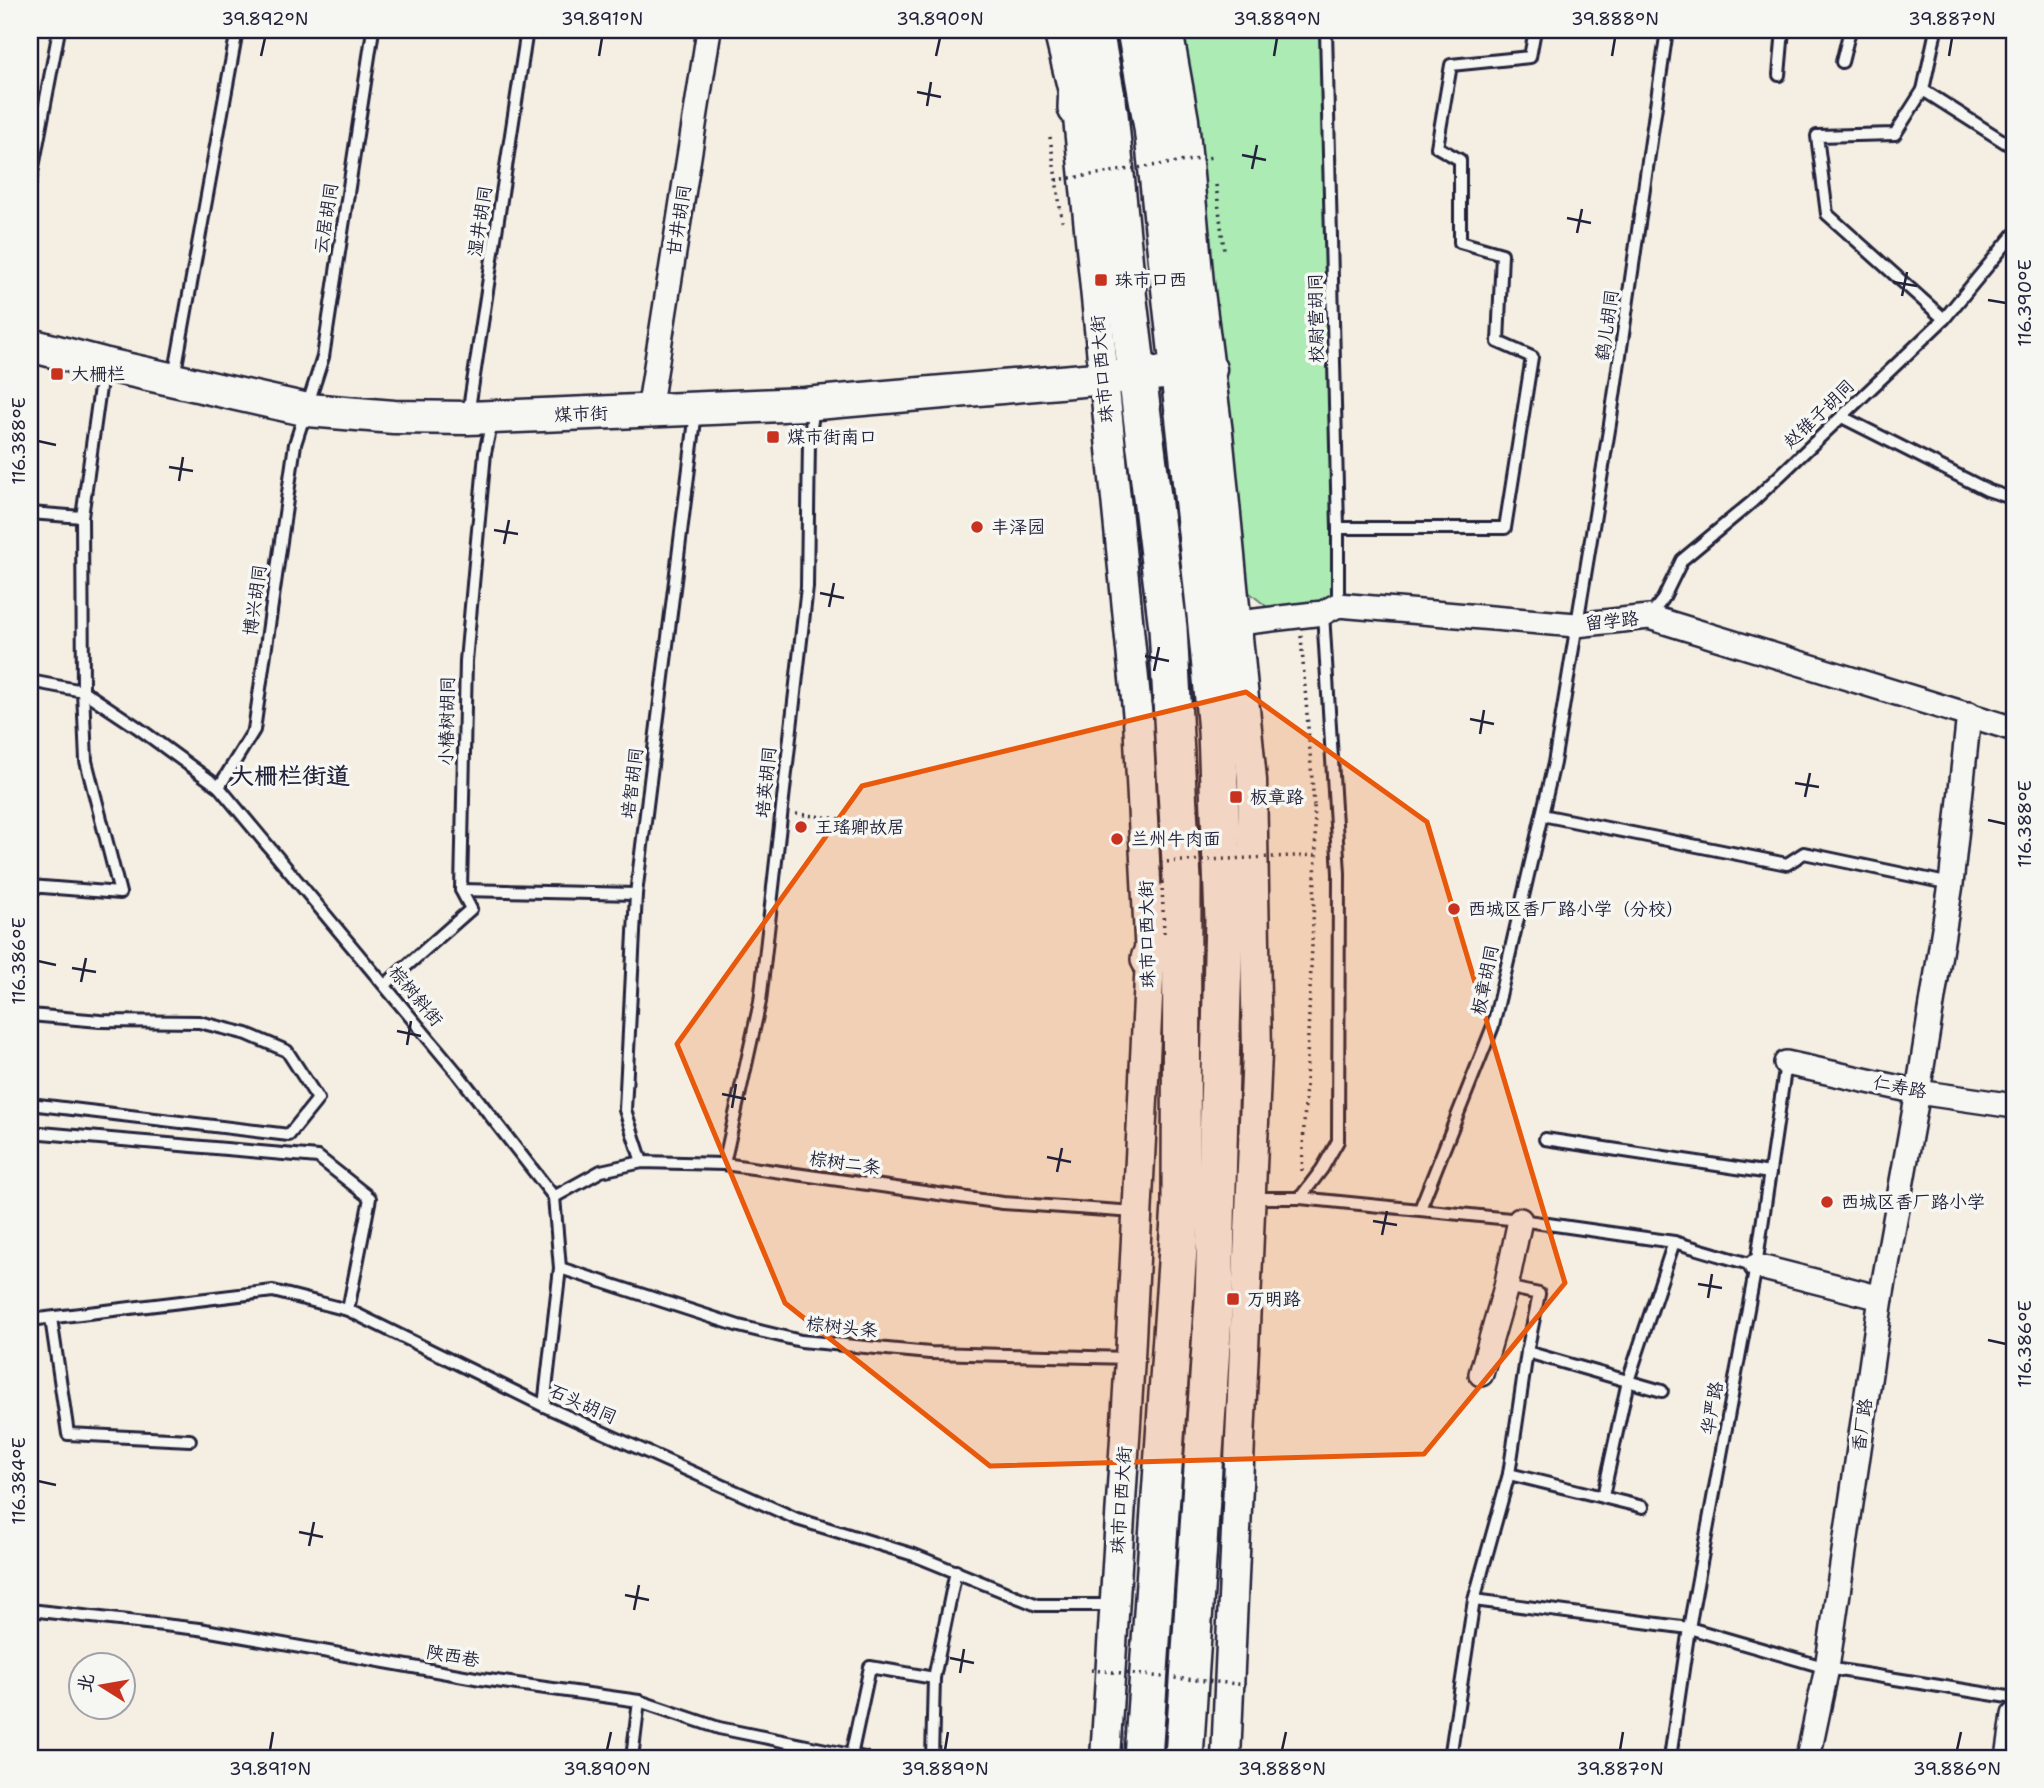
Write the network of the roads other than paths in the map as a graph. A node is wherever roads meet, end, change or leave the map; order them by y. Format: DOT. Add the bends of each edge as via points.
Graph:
graph roads {
  1 [pos="59,30"];
  2 [pos="237,30"];
  3 [pos="373,30"];
  4 [pos="527,30"];
  5 [pos="709,30"];
  6 [pos="1058,30"];
  7 [pos="1081,30"];
  8 [pos="1094,30"];
  9 [pos="1136,30"];
  10 [pos="1159,30"];
  11 [pos="1168,30"];
  12 [pos="1326,30"];
  13 [pos="1535,30"];
  14 [pos="1667,30"];
  15 [pos="1783,30"];
  16 [pos="1850,30"];
  17 [pos="1936,30"];
  18 [pos="1842,62"];
  19 [pos="1779,75"];
  20 [pos="1923,90"];
  21 [pos="1077,108"];
  22 [pos="1153,127"];
  23 [pos="2014,148"];
  24 [pos="30,183"];
  25 [pos="2014,234"];
  26 [pos="1944,319"];
  27 [pos="30,345"];
  28 [pos="103,364"];
  29 [pos="1194,370"];
  30 [pos="1121,377"];
  31 [pos="173,380"];
  32 [pos="814,401"];
  33 [pos="697,407"];
  34 [pos="308,410"];
  35 [pos="649,411"];
  36 [pos="1842,417"];
  37 [pos="480,418"];
  38 [pos="2014,499"];
  39 [pos="30,513"];
  40 [pos="82,517"];
  41 [pos="1338,528"];
  42 [pos="1330,609"];
  43 [pos="1649,617"];
  44 [pos="1238,623"];
  45 [pos="1576,625"];
  46 [pos="30,681"];
  47 [pos="83,691"];
  48 [pos="1969,714"];
  49 [pos="2014,729"];
  50 [pos="219,787"];
  51 [pos="1542,815"];
  52 [pos="1182,880"];
  53 [pos="1951,884"];
  54 [pos="30,886"];
  55 [pos="461,890"];
  56 [pos="636,894"];
  57 [pos="1157,946"];
  58 [pos="385,985"];
  59 [pos="30,1015"];
  60 [pos="1786,1063"];
  61 [pos="1918,1091"];
  62 [pos="30,1104"];
  63 [pos="2014,1106"];
  64 [pos="30,1132"];
  65 [pos="1545,1139"];
  66 [pos="642,1162"];
  67 [pos="724,1164"];
  68 [pos="1770,1173"];
  69 [pos="554,1197"];
  70 [pos="1252,1198"];
  71 [pos="1300,1198"];
  72 [pos="1420,1209"];
  73 [pos="1138,1212"];
  74 [pos="1520,1220"];
  75 [pos="1674,1242"];
  76 [pos="1756,1266"];
  77 [pos="560,1268"];
  78 [pos="1506,1287"];
  79 [pos="1881,1298"];
  80 [pos="348,1310"];
  81 [pos="51,1318"];
  82 [pos="30,1320"];
  83 [pos="1527,1352"];
  84 [pos="1130,1358"];
  85 [pos="1481,1374"];
  86 [pos="1628,1381"];
  87 [pos="1662,1391"];
  88 [pos="544,1406"];
  89 [pos="190,1440"];
  90 [pos="1509,1474"];
  91 [pos="1603,1496"];
  92 [pos="1643,1507"];
  93 [pos="956,1571"];
  94 [pos="1474,1600"];
  95 [pos="1114,1605"];
  96 [pos="30,1610"];
  97 [pos="1689,1628"];
  98 [pos="1827,1668"];
  99 [pos="934,1678"];
  100 [pos="2014,1698"];
  101 [pos="639,1701"];
  102 [pos="2014,1714"];
  103 [pos="800,1753"];
  104 [pos="851,1756"];
  105 [pos="632,1758"];
  106 [pos="865,1758"];
  107 [pos="932,1758"];
  108 [pos="1105,1758"];
  109 [pos="1143,1758"];
  110 [pos="1184,1758"];
  111 [pos="1226,1758"];
  112 [pos="1450,1758"];
  113 [pos="1670,1758"];
  114 [pos="1808,1758"];
  115 [pos="2008,1758"];
  1 -- 24 [label="lane"];
  2 -- 31 [label="lane"];
  3 -- 34 [label="lane, 云居胡同" via="323,357"];
  4 -- 37 [label="lane, 湿井胡同"];
  5 -- 35 [label="street, 甘井胡同"];
  6 -- 21 [label="street, 珠市口西大街"];
  7 -- 21 [label="main road"];
  8 -- 30 [label="main road, 珠市口西大街" via="1110,114 1125,275"];
  9 -- 22 [label="main road"];
  10 -- 22 [label="main road"];
  11 -- 29 [label="street" via="1184,120"];
  12 -- 41 [label="lane, 校尉营胡同"];
  13 -- 41 [label="lane" via="1530,57 1451,65 1437,147 1460,160 1460,242 1502,254 1498,342 1532,357 1505,528"];
  14 -- 45 [label="lane, 鹞儿胡同" via="1611,424"];
  15 -- 19 [label="lane"];
  16 -- 18 [label="lane"];
  17 -- 20 [label="lane"];
  20 -- 23 [label="lane"];
  20 -- 26 [label="lane" via="1895,134 1817,136 1827,214"];
  21 -- 30 [label="street, 珠市口西大街"];
  22 -- 29 [label="main road"];
  25 -- 26 [label="lane, 赵锥子胡同"];
  26 -- 36 [label="lane, 赵锥子胡同"];
  27 -- 28 [label="main road, 煤市街"];
  28 -- 31 [label="main road, 煤市街"];
  28 -- 40 [label="lane"];
  29 -- 30 [label="main road, 煤市街"];
  29 -- 44 [label="street"];
  29 -- 110 [label="main road" via="1189,454 1217,731 1224,919 1214,1300"];
  30 -- 32 [label="main road, 煤市街"];
  30 -- 52 [label="main road, 珠市口西大街" via="1168,628"];
  30 -- 57 [label="street, 珠市口西大街" via="1138,719"];
  31 -- 34 [label="main road, 煤市街"];
  32 -- 33 [label="main road, 煤市街"];
  32 -- 67 [label="lane, 培英胡同" via="807,587 760,1002"];
  33 -- 35 [label="main road, 煤市街"];
  33 -- 56 [label="lane, 培智胡同"];
  34 -- 37 [label="main road, 煤市街"];
  34 -- 50 [label="lane, 博兴胡同" via="295,444 254,730"];
  35 -- 37 [label="main road, 煤市街"];
  36 -- 38 [label="lane"];
  36 -- 43 [label="lane, 赵锥子胡同" via="1682,560"];
  37 -- 55 [label="lane, 小椿树胡同" via="485,453 466,661"];
  39 -- 40 [label="lane"];
  40 -- 47 [label="lane"];
  41 -- 42 [label="lane, 校尉营胡同"];
  42 -- 44 [label="street, 留学路"];
  42 -- 45 [label="street, 留学路"];
  42 -- 71 [label="lane, 校尉营胡同" via="1339,873 1338,1141"];
  43 -- 45 [label="street, 留学路"];
  43 -- 48 [label="street, 留学路"];
  44 -- 70 [label="street" via="1252,780 1257,1053"];
  45 -- 51 [label="lane, 板章胡同"];
  46 -- 47 [label="lane"];
  47 -- 50 [label="lane, 棕树斜街"];
  47 -- 54 [label="lane" via="86,761 120,893"];
  48 -- 49 [label="street, 留学路"];
  48 -- 53 [label="street, 香厂路"];
  50 -- 58 [label="lane, 棕树斜街"];
  51 -- 53 [label="lane" via="1787,864 1804,853"];
  51 -- 72 [label="lane, 板章胡同" via="1493,1026"];
  52 -- 57 [label="main road"];
  52 -- 109 [label="main road, 珠市口西大街" via="1181,1205"];
  53 -- 61 [label="street, 香厂路"];
  55 -- 56 [label="lane"];
  55 -- 58 [label="lane, 小椿树胡同" via="471,909"];
  56 -- 66 [label="lane, 培智胡同" via="625,1110"];
  57 -- 73 [label="street, 珠市口西大街"];
  58 -- 69 [label="lane, 棕树斜街"];
  59 -- 62 [label="lane" via="199,1022 247,1034 287,1051 318,1099 289,1135"];
  60 -- 61 [label="street, 仁寿路"];
  60 -- 68 [label="lane, 华严路"];
  61 -- 63 [label="street, 仁寿路"];
  61 -- 79 [label="street, 香厂路"];
  64 -- 80 [label="lane" via="318,1157 370,1198"];
  65 -- 68 [label="lane"];
  66 -- 67 [label="lane, 棕树二条"];
  66 -- 69 [label="lane, 棕树二条" via="601,1171"];
  67 -- 73 [label="lane, 棕树二条" via="1003,1203"];
  68 -- 76 [label="lane, 华严路"];
  69 -- 77 [label="lane"];
  70 -- 71 [label="lane"];
  70 -- 111 [label="street"];
  71 -- 72 [label="lane"];
  72 -- 74 [label="lane"];
  73 -- 84 [label="street, 珠市口西大街"];
  74 -- 75 [label="lane"];
  74 -- 78 [label="street"];
  75 -- 76 [label="lane"];
  75 -- 86 [label="lane"];
  76 -- 79 [label="street"];
  76 -- 97 [label="lane, 华严路"];
  77 -- 84 [label="lane, 棕树头条" via="739,1326 801,1341 930,1353"];
  77 -- 88 [label="lane"];
  78 -- 83 [label="lane" via="1539,1294"];
  78 -- 85 [label="street"];
  79 -- 98 [label="street, 香厂路"];
  80 -- 81 [label="lane, 石头胡同" via="273,1291"];
  80 -- 88 [label="lane, 石头胡同"];
  81 -- 82 [label="lane, 石头胡同"];
  81 -- 89 [label="lane" via="68,1434"];
  83 -- 86 [label="lane"];
  83 -- 90 [label="lane"];
  84 -- 95 [label="street, 珠市口西大街"];
  86 -- 87 [label="lane"];
  86 -- 91 [label="lane"];
  88 -- 93 [label="lane, 石头胡同" via="797,1519"];
  90 -- 91 [label="lane"];
  90 -- 94 [label="lane"];
  91 -- 92 [label="lane"];
  93 -- 95 [label="lane, 石头胡同" via="1037,1605"];
  93 -- 99 [label="lane"];
  94 -- 97 [label="lane"];
  94 -- 112 [label="lane"];
  95 -- 108 [label="street, 珠市口西大街"];
  96 -- 101 [label="lane, 陕西巷" via="199,1629 481,1679"];
  97 -- 98 [label="lane"];
  97 -- 113 [label="lane, 华严路"];
  98 -- 100 [label="lane"];
  98 -- 114 [label="street, 香厂路"];
  99 -- 104 [label="lane" via="870,1667"];
  99 -- 107 [label="lane"];
  101 -- 103 [label="lane, 陕西巷"];
  101 -- 105 [label="lane"];
  102 -- 115 [label="street"];
  103 -- 104 [label="lane, 陕西巷"];
  104 -- 106 [label="lane, 陕西巷"];
}
